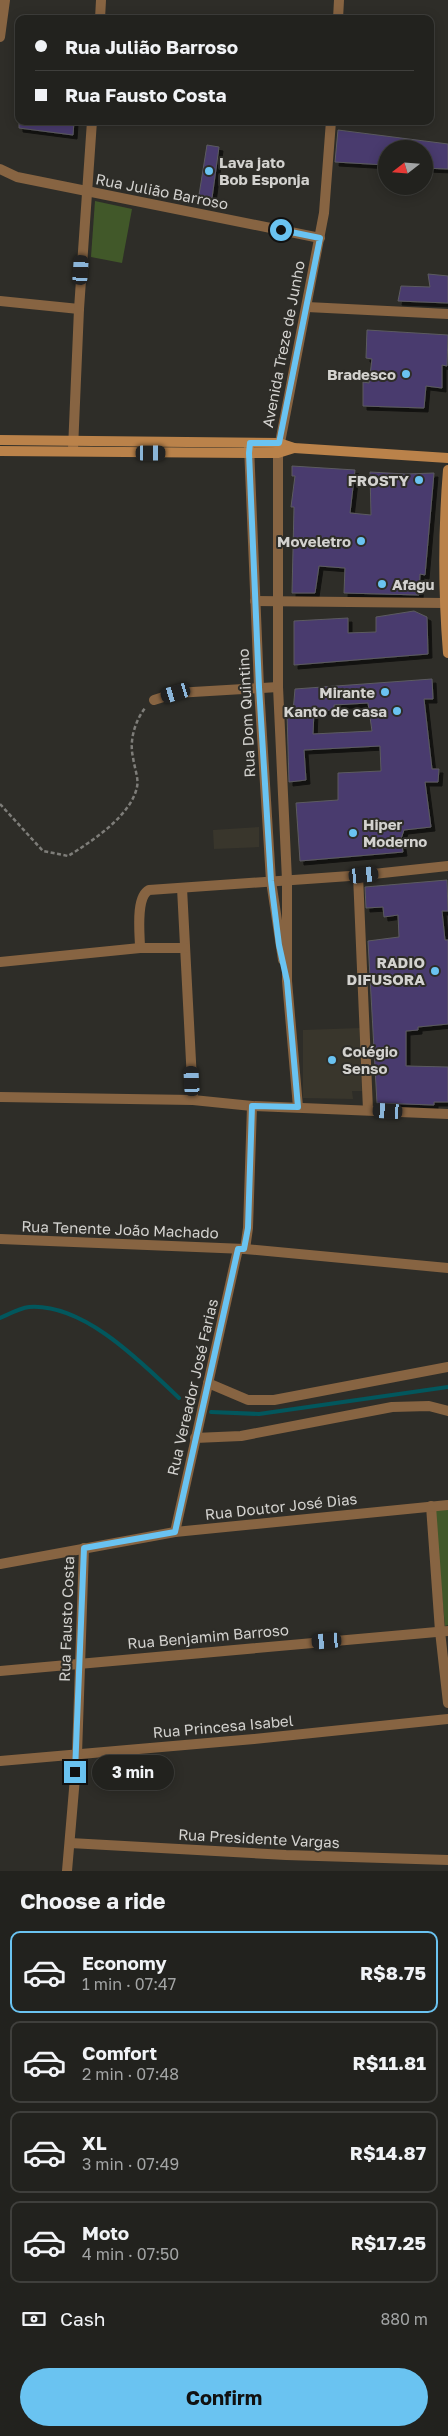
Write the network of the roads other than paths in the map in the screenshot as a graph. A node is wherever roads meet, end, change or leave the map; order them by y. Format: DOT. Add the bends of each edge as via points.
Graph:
graph roads {
  1 [pos="5,0"];
  2 [pos="101,0"];
  3 [pos="339,0"];
  4 [pos="100,15"];
  5 [pos="338,15"];
  6 [pos="0,37"];
  7 [pos="92,125"];
  8 [pos="331,125"];
  9 [pos="0,169"];
  10 [pos="87,191"];
  11 [pos="320,238"];
  12 [pos="0,301"];
  13 [pos="307,307"];
  14 [pos="79,309"];
  15 [pos="448,314"];
  16 [pos="0,440"];
  17 [pos="74,441"];
  18 [pos="249,448"];
  19 [pos="278,448"];
  20 [pos="0,451"];
  21 [pos="73,453"];
  22 [pos="448,458"];
  23 [pos="448,470"];
  24 [pos="278,600"];
  25 [pos="255,601"];
  26 [pos="444,603"];
  27 [pos="448,653"];
  28 [pos="259,687"];
  29 [pos="278,687"];
  30 [pos="154,700"];
  31 [pos="448,866"];
  32 [pos="358,875"];
  33 [pos="287,880"];
  34 [pos="271,881"];
  35 [pos="182,888"];
  36 [pos="140,948"];
  37 [pos="185,948"];
  38 [pos="0,962"];
  39 [pos="287,981"];
  40 [pos="0,1098"];
  41 [pos="194,1100"];
  42 [pos="252,1106"];
  43 [pos="298,1107"];
  44 [pos="368,1110"];
  45 [pos="448,1114"];
  46 [pos="0,1239"];
  47 [pos="241,1249"];
  48 [pos="448,1268"];
  49 [pos="448,1367"];
  50 [pos="208,1383"];
  51 [pos="448,1411"];
  52 [pos="195,1438"];
  53 [pos="448,1505"];
  54 [pos="431,1506"];
  55 [pos="175,1532"];
  56 [pos="84,1548"];
  57 [pos="0,1564"];
  58 [pos="444,1631"];
  59 [pos="78,1664"];
  60 [pos="0,1670"];
  61 [pos="448,1703"];
  62 [pos="448,1719"];
  63 [pos="77,1754"];
  64 [pos="0,1760"];
  65 [pos="70,1843"];
  66 [pos="448,1860"];
  67 [pos="68,1871"];
  1 -- 6 [label="street"];
  2 -- 4 [label="street"];
  3 -- 5 [label="street"];
  7 -- 10 [label="street"];
  8 -- 11 [label="street, Avenida Treze de Junho"];
  9 -- 10 [label="street, Rua Julião Barroso" via="17,177"];
  10 -- 11 [label="street, Rua Julião Barroso"];
  10 -- 14 [label="street"];
  11 -- 13 [label="street, Avenida Treze de Junho"];
  12 -- 14 [label="street"];
  13 -- 15 [label="street"];
  13 -- 19 [label="street, Avenida Treze de Junho"];
  14 -- 17 [label="street"];
  16 -- 17 [label="street"];
  17 -- 18 [label="street"];
  17 -- 21 [label="street"];
  18 -- 19 [label="street"];
  18 -- 21 [label="street"];
  18 -- 25 [label="street, Rua Dom Quintino"];
  19 -- 22 [label="street"];
  19 -- 24 [label="street, Rua Dom Quintino"];
  20 -- 21 [label="street"];
  23 -- 26 [label="street" via="443,526"];
  24 -- 25 [label="street"];
  24 -- 26 [label="street"];
  24 -- 29 [label="street, Rua Dom Quintino"];
  25 -- 28 [label="street, Rua Dom Quintino"];
  26 -- 27 [label="street"];
  28 -- 29 [label="street"];
  28 -- 30 [label="street" via="176,693"];
  28 -- 34 [label="street, Rua Dom Quintino"];
  29 -- 33 [label="street, Rua Dom Quintino"];
  31 -- 32 [label="street"];
  32 -- 33 [label="street"];
  32 -- 44 [label="street"];
  33 -- 34 [label="street"];
  33 -- 39 [label="street, Rua Dom Quintino"];
  34 -- 35 [label="street"];
  34 -- 39 [label="street, Rua Dom Quintino"];
  35 -- 36 [label="street" via="149,890 143,894"];
  35 -- 37 [label="street"];
  36 -- 37 [label="street"];
  36 -- 38 [label="street"];
  37 -- 41 [label="street"];
  39 -- 43 [label="street, Rua Dom Quintino"];
  40 -- 41 [label="street"];
  41 -- 42 [label="street"];
  42 -- 43 [label="street"];
  42 -- 47 [label="street, Rua Vereador José Farias" via="248,1228"];
  43 -- 44 [label="street"];
  44 -- 45 [label="street"];
  46 -- 47 [label="street, Rua Tenente João Machado"];
  47 -- 48 [label="street, Rua Tenente João Machado"];
  47 -- 50 [label="street, Rua Vereador José Farias"];
  49 -- 50 [label="street" via="274,1400 248,1400"];
  50 -- 52 [label="street, Rua Vereador José Farias"];
  51 -- 52 [label="street" via="429,1406 392,1407 241,1436"];
  52 -- 55 [label="street, Rua Vereador José Farias"];
  53 -- 54 [label="street, Rua Doutor José Dias"];
  54 -- 55 [label="street, Rua Doutor José Dias"];
  54 -- 58 [label="street"];
  55 -- 56 [label="street, Rua Doutor José Dias"];
  56 -- 57 [label="street, Rua Doutor José Dias"];
  56 -- 59 [label="street, Rua Fausto Costa"];
  58 -- 59 [label="street, Rua Benjamim Barroso"];
  58 -- 61 [label="street"];
  59 -- 60 [label="street, Rua Benjamim Barroso"];
  59 -- 63 [label="street, Rua Fausto Costa"];
  62 -- 63 [label="street, Rua Princesa Isabel"];
  63 -- 64 [label="street, Rua Princesa Isabel"];
  63 -- 65 [label="street, Rua Fausto Costa"];
  65 -- 66 [label="street, Rua Presidente Vargas"];
  65 -- 67 [label="street, Rua Fausto Costa"];
}
